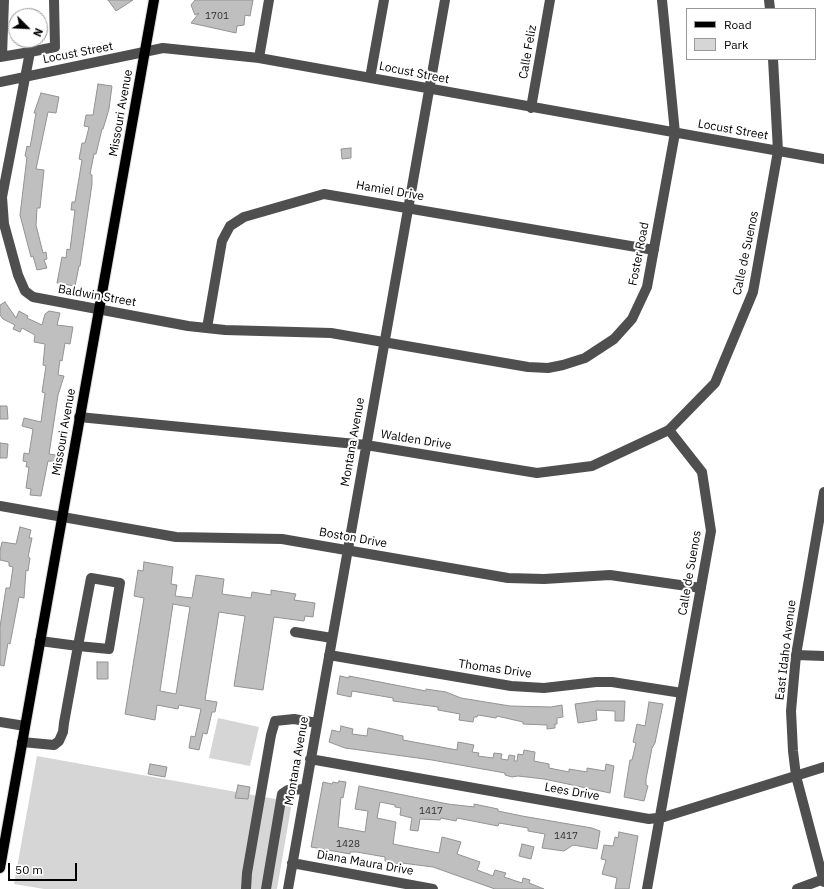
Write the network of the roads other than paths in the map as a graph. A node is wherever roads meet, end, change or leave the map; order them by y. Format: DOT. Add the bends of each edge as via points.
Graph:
graph roads {
  1 [pos="54,0"];
  2 [pos="154,0"];
  3 [pos="269,0"];
  4 [pos="384,0"];
  5 [pos="445,0"];
  6 [pos="550,0"];
  7 [pos="662,0"];
  8 [pos="2,6"];
  9 [pos="145,50"];
  10 [pos="30,52"];
  11 [pos="1,57"];
  12 [pos="259,58"];
  13 [pos="773,60"];
  14 [pos="24,77"];
  15 [pos="370,78"];
  16 [pos="0,82"];
  17 [pos="429,89"];
  18 [pos="531,108"];
  19 [pos="675,133"];
  20 [pos="778,151"];
  21 [pos="824,159"];
  22 [pos="408,207"];
  23 [pos="654,250"];
  24 [pos="99,310"];
  25 [pos="207,328"];
  26 [pos="384,342"];
  27 [pos="79,417"];
  28 [pos="669,430"];
  29 [pos="366,446"];
  30 [pos="824,492"];
  31 [pos="0,506"];
  32 [pos="62,517"];
  33 [pos="347,550"];
  34 [pos="700,588"];
  35 [pos="295,632"];
  36 [pos="332,638"];
  37 [pos="40,641"];
  38 [pos="78,646"];
  39 [pos="329,655"];
  40 [pos="796,655"];
  41 [pos="824,656"];
  42 [pos="682,693"];
  43 [pos="0,722"];
  44 [pos="317,723"];
  45 [pos="25,726"];
  46 [pos="22,742"];
  47 [pos="310,759"];
  48 [pos="824,767"];
  49 [pos="796,776"];
  50 [pos="305,789"];
  51 [pos="660,818"];
  52 [pos="292,863"];
  53 [pos="0,868"];
  54 [pos="824,880"];
  55 [pos="246,889"];
  56 [pos="266,889"];
  57 [pos="288,889"];
  58 [pos="433,889"];
  59 [pos="647,889"];
  60 [pos="797,889"];
  1 -- 10 [label="street" via="55,48"];
  2 -- 9 [label="main road, Missouri Avenue"];
  3 -- 12 [label="street"];
  4 -- 15 [label="street"];
  5 -- 17 [label="street, Montana Avenue"];
  6 -- 18 [label="street, Calle Feliz"];
  7 -- 19 [label="street, Foster Road"];
  8 -- 11 [label="street"];
  9 -- 12 [label="street, Locust Street" via="163,48"];
  9 -- 14 [label="street, Locust Street" via="128,56"];
  9 -- 24 [label="main road, Missouri Avenue"];
  10 -- 11 [label="street"];
  10 -- 14 [label="street, Baldwin Street"];
  12 -- 15 [label="street, Locust Street"];
  13 -- 20 [label="street, Calle de Suenos"];
  14 -- 16 [label="street, Locust Street"];
  14 -- 24 [label="street, Baldwin Street" via="2,197 4,224 18,275 24,291 33,297"];
  15 -- 17 [label="street, Locust Street"];
  17 -- 18 [label="street, Locust Street"];
  17 -- 22 [label="street, Montana Avenue"];
  18 -- 19 [label="street, Locust Street"];
  19 -- 20 [label="street, Locust Street"];
  19 -- 23 [label="street, Foster Road"];
  20 -- 21 [label="street, Locust Street"];
  20 -- 28 [label="street, Calle de Suenos" via="753,292 715,383"];
  22 -- 23 [label="street, Hamiel Drive"];
  22 -- 25 [label="street, Hamiel Drive" via="324,194 239,219 230,226 224,236"];
  22 -- 26 [label="street, Montana Avenue"];
  23 -- 26 [label="street, Foster Road" via="644,295 626,326 599,350 570,363 548,368 528,368"];
  24 -- 25 [label="street, Baldwin Street"];
  24 -- 27 [label="main road, Missouri Avenue"];
  25 -- 26 [label="street, Baldwin Street" via="322,332"];
  26 -- 29 [label="street, Montana Avenue"];
  27 -- 29 [label="street, Walden Drive"];
  27 -- 32 [label="main road, Missouri Avenue"];
  28 -- 29 [label="street, Walden Drive" via="592,466 537,473"];
  28 -- 34 [label="street, Calle de Suenos" via="702,472 711,531"];
  29 -- 33 [label="street, Montana Avenue"];
  30 -- 40 [label="street, East Idaho Avenue"];
  31 -- 32 [label="street, Boston Drive"];
  32 -- 33 [label="street, Boston Drive" via="176,537 282,539"];
  32 -- 37 [label="main road, Missouri Avenue"];
  33 -- 34 [label="street, Boston Drive" via="508,578 544,579 610,575"];
  33 -- 36 [label="street, Montana Avenue"];
  34 -- 42 [label="street, Calle de Suenos"];
  35 -- 36 [label="street"];
  36 -- 39 [label="street, Montana Avenue"];
  37 -- 38 [label="street"];
  37 -- 45 [label="main road, Missouri Avenue"];
  38 -- 38 [label="street" via="109,649 120,583 91,578"];
  38 -- 46 [label="street" via="63,732 59,740 54,745"];
  39 -- 42 [label="street, Thomas Drive" via="512,686 544,688 612,682"];
  39 -- 44 [label="street, Montana Avenue"];
  40 -- 41 [label="street"];
  40 -- 49 [label="street, East Idaho Avenue" via="791,711"];
  42 -- 51 [label="street, Calle de Suenos"];
  43 -- 45 [label="street"];
  44 -- 47 [label="street, Montana Avenue"];
  44 -- 55 [label="street" via="294,719 275,721"];
  45 -- 46 [label="main road, Missouri Avenue"];
  46 -- 53 [label="main road, Missouri Avenue"];
  47 -- 50 [label="street, Montana Avenue"];
  47 -- 51 [label="street, Lees Drive" via="649,819"];
  48 -- 49 [label="street, Lees Drive"];
  49 -- 51 [label="street, Lees Drive"];
  49 -- 54 [label="street, East Idaho Avenue"];
  50 -- 52 [label="street, Montana Avenue"];
  50 -- 56 [label="street" via="288,790 282,794"];
  51 -- 59 [label="street, Calle de Suenos"];
  52 -- 57 [label="street, Montana Avenue"];
  52 -- 58 [label="street, Diana Maura Drive"];
  54 -- 60 [label="street"];
}
